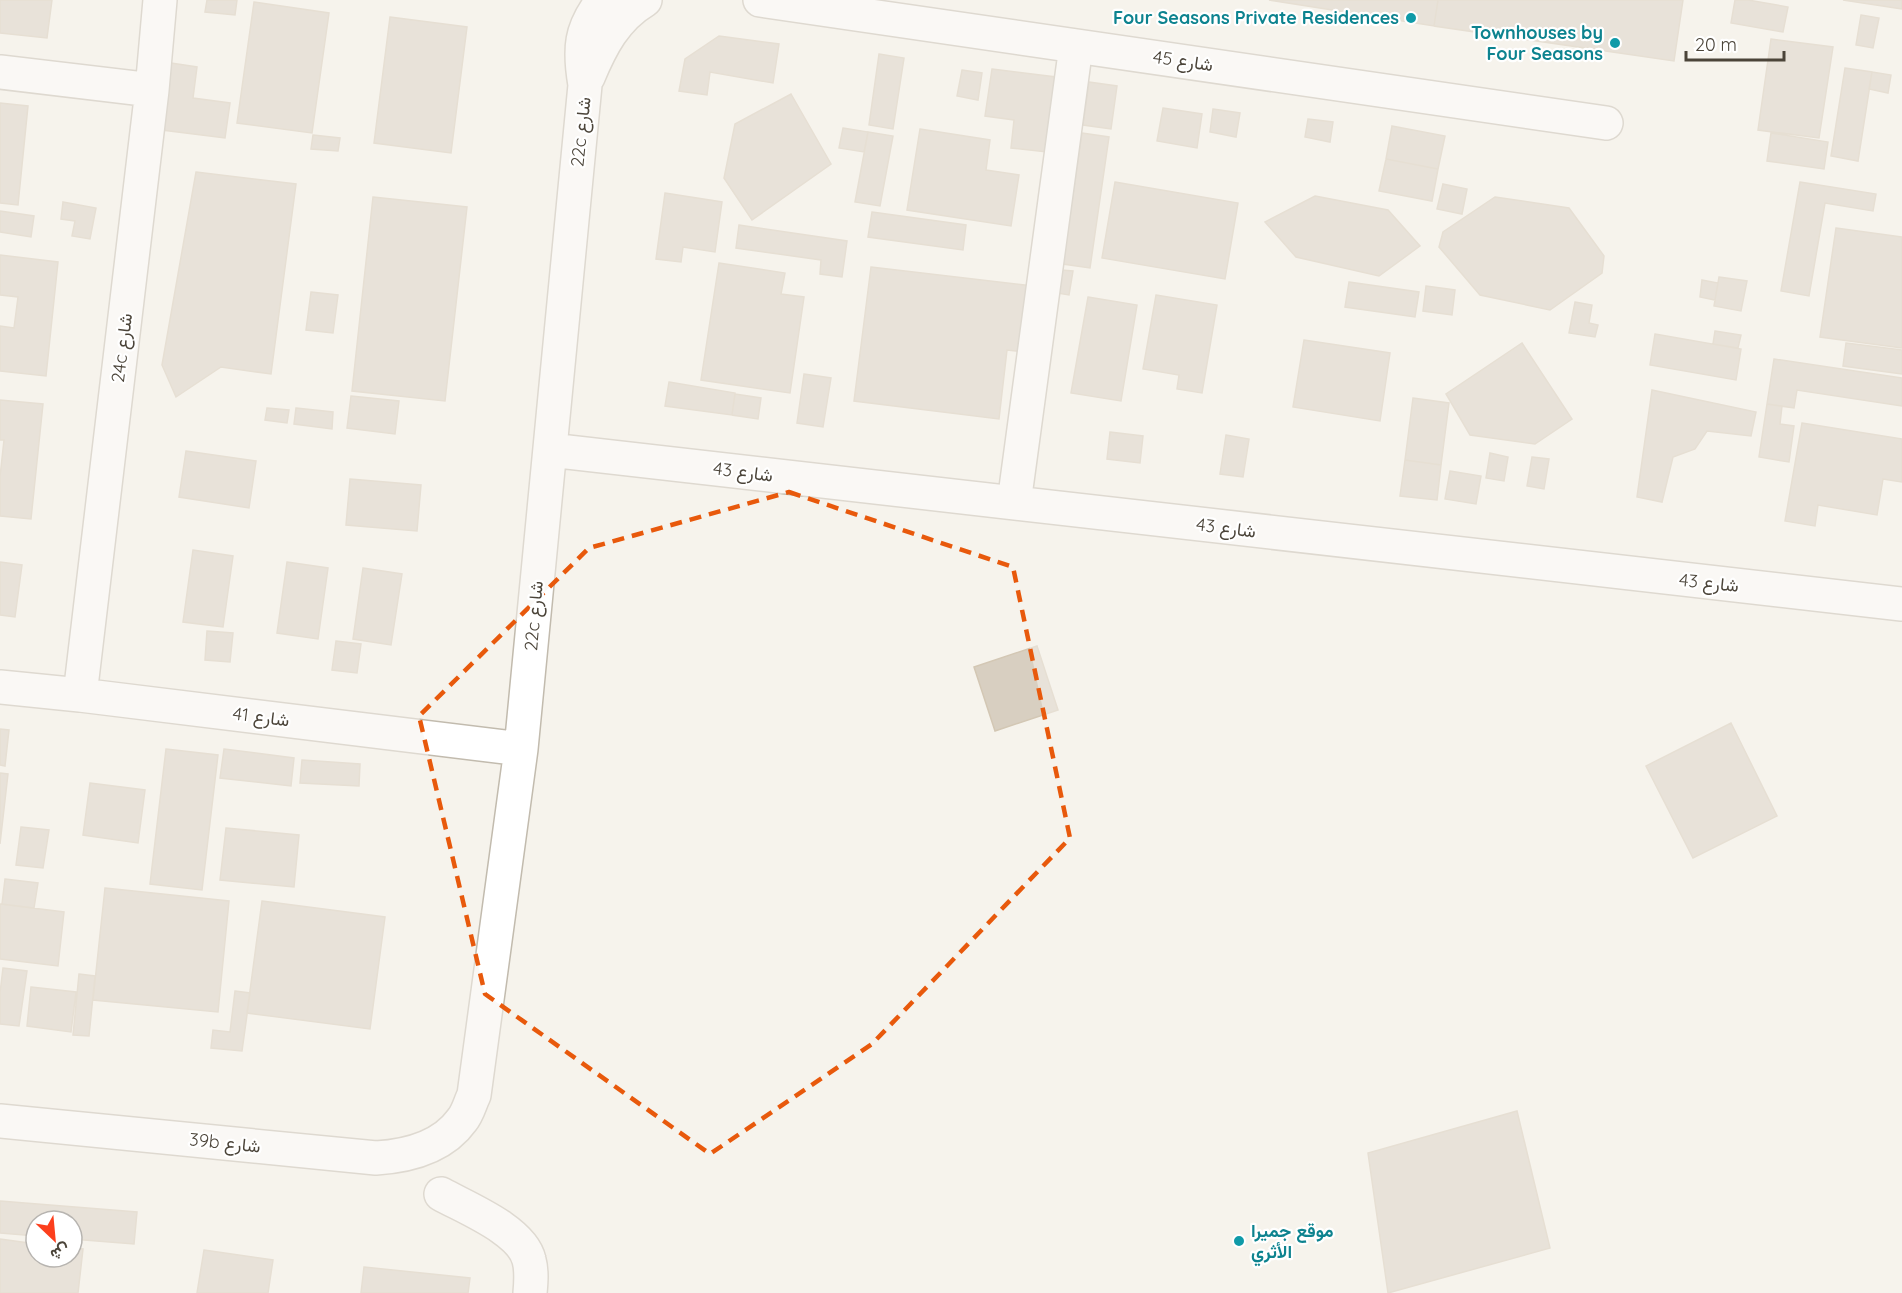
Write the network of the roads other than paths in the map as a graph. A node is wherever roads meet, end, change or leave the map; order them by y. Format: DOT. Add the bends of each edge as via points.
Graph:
graph roads {
  1 [pos="160,0"];
  2 [pos="603,0"];
  3 [pos="645,0"];
  4 [pos="765,0"];
  5 [pos="1076,46"];
  6 [pos="0,72"];
  7 [pos="585,85"];
  8 [pos="152,90"];
  9 [pos="1606,123"];
  10 [pos="549,450"];
  11 [pos="1014,503"];
  12 [pos="1902,604"];
  13 [pos="0,687"];
  14 [pos="80,695"];
  15 [pos="521,749"];
  16 [pos="0,1121"];
  17 [pos="447,1136"];
  18 [pos="441,1194"];
  19 [pos="530,1293"];
  1 -- 8 [label="street, 24c شارع"];
  2 -- 7 [label="street, 22c شارع" via="585,29 581,61"];
  3 -- 7 [label="street, 22c شارع" via="628,12 604,41"];
  4 -- 5 [label="street, شارع 45"];
  5 -- 9 [label="street, شارع 45"];
  5 -- 11 [label="street"];
  6 -- 8 [label="street"];
  7 -- 10 [label="street, 22c شارع"];
  8 -- 14 [label="street, 24c شارع"];
  10 -- 11 [label="street, شارع 43"];
  10 -- 15 [label="street, 22c شارع"];
  11 -- 12 [label="street, شارع 43"];
  13 -- 14 [label="street, شارع 41"];
  14 -- 15 [label="street, شارع 41"];
  15 -- 17 [label="street, 22c شارع" via="474,1095 463,1119"];
  16 -- 17 [label="street, 39b شارع" via="376,1158 425,1149"];
  18 -- 19 [label="street" via="518,1240 529,1258"];
}
